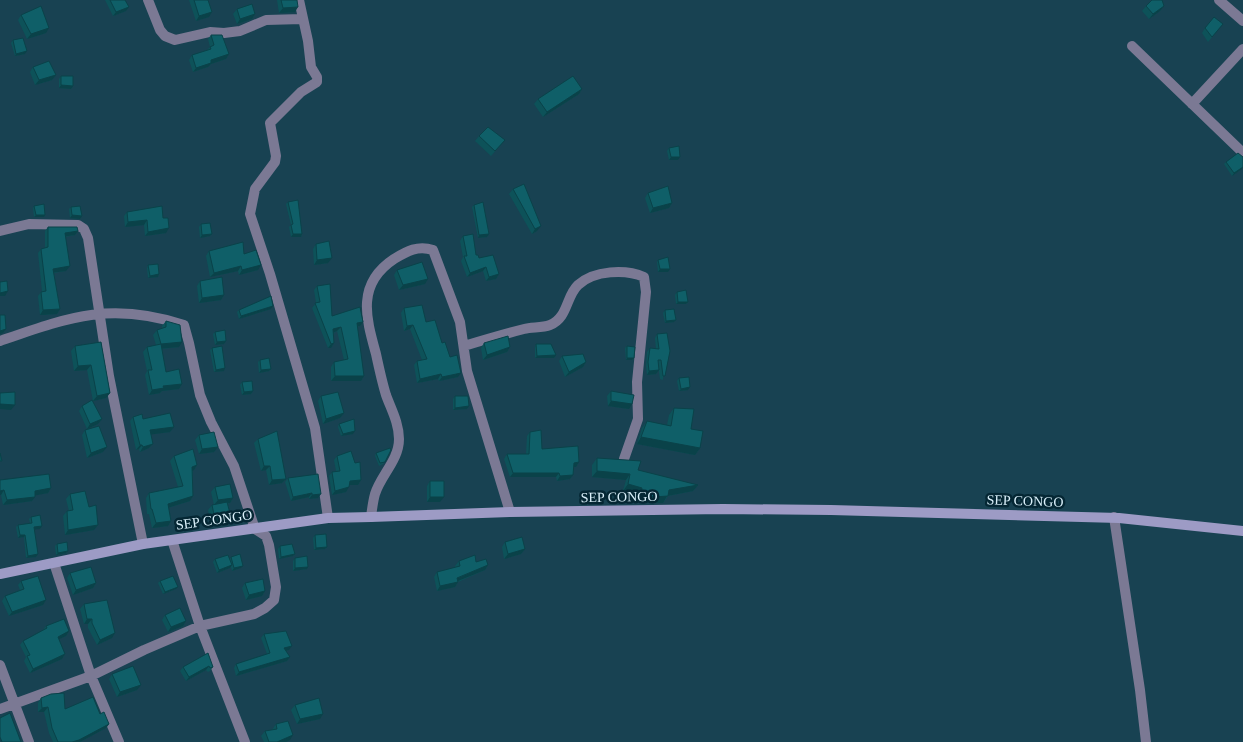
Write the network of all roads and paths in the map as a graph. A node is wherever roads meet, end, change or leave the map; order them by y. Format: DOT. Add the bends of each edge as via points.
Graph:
graph roads {
  1 [pos="148,0"];
  2 [pos="299,0"];
  3 [pos="1218,0"];
  4 [pos="302,19"];
  5 [pos="1243,21"];
  6 [pos="1132,46"];
  7 [pos="1243,49"];
  8 [pos="1192,104"];
  9 [pos="1243,153"];
  10 [pos="0,231"];
  11 [pos="99,313"];
  12 [pos="0,341"];
  13 [pos="464,346"];
  14 [pos="624,459"];
  15 [pos="510,512"];
  16 [pos="371,516"];
  17 [pos="328,518"];
  18 [pos="1114,518"];
  19 [pos="255,528"];
  20 [pos="1243,531"];
  21 [pos="172,540"];
  22 [pos="143,544"];
  23 [pos="54,563"];
  24 [pos="0,574"];
  25 [pos="200,626"];
  26 [pos="0,664"];
  27 [pos="91,676"];
  28 [pos="15,704"];
  29 [pos="0,709"];
  30 [pos="29,742"];
  31 [pos="119,742"];
  32 [pos="244,742"];
  33 [pos="1146,742"];
  1 -- 4 [label="street" via="160,30 175,40 210,32 240,31 266,20"];
  2 -- 4 [label="street"];
  3 -- 5 [label="street"];
  4 -- 17 [label="street" via="317,82 301,92 270,123 275,162 255,189 250,214 315,428"];
  6 -- 8 [label="street"];
  7 -- 8 [label="street"];
  8 -- 9 [label="street"];
  10 -- 11 [label="street" via="29,224 78,225 84,229"];
  11 -- 12 [label="street" via="64,320"];
  11 -- 19 [label="street" via="126,313 184,325 200,395 234,466"];
  11 -- 22 [label="street"];
  13 -- 14 [label="street" via="557,322 577,285 589,278 623,272 644,277 646,292 637,382 638,419"];
  13 -- 15 [label="street" via="467,371"];
  13 -- 16 [label="street" via="460,322 433,250 416,248 385,265 368,291 366,310 399,438 398,449 375,494"];
  15 -- 16 [label="street, SEP CONGO"];
  15 -- 18 [label="street, SEP CONGO" via="722,509"];
  16 -- 17 [label="street, SEP CONGO"];
  17 -- 19 [label="street, SEP CONGO"];
  18 -- 20 [label="street, SEP CONGO"];
  18 -- 33 [label="street"];
  19 -- 21 [label="street, SEP CONGO"];
  19 -- 25 [label="street" via="266,536 269,545 276,587 274,600 254,614"];
  21 -- 22 [label="street, SEP CONGO"];
  21 -- 25 [label="street"];
  22 -- 23 [label="street, SEP CONGO"];
  23 -- 24 [label="street, SEP CONGO"];
  23 -- 27 [label="street"];
  25 -- 27 [label="street"];
  25 -- 32 [label="street"];
  26 -- 28 [label="street"];
  27 -- 28 [label="street"];
  27 -- 31 [label="street"];
  28 -- 29 [label="street"];
  28 -- 30 [label="street"];
}
